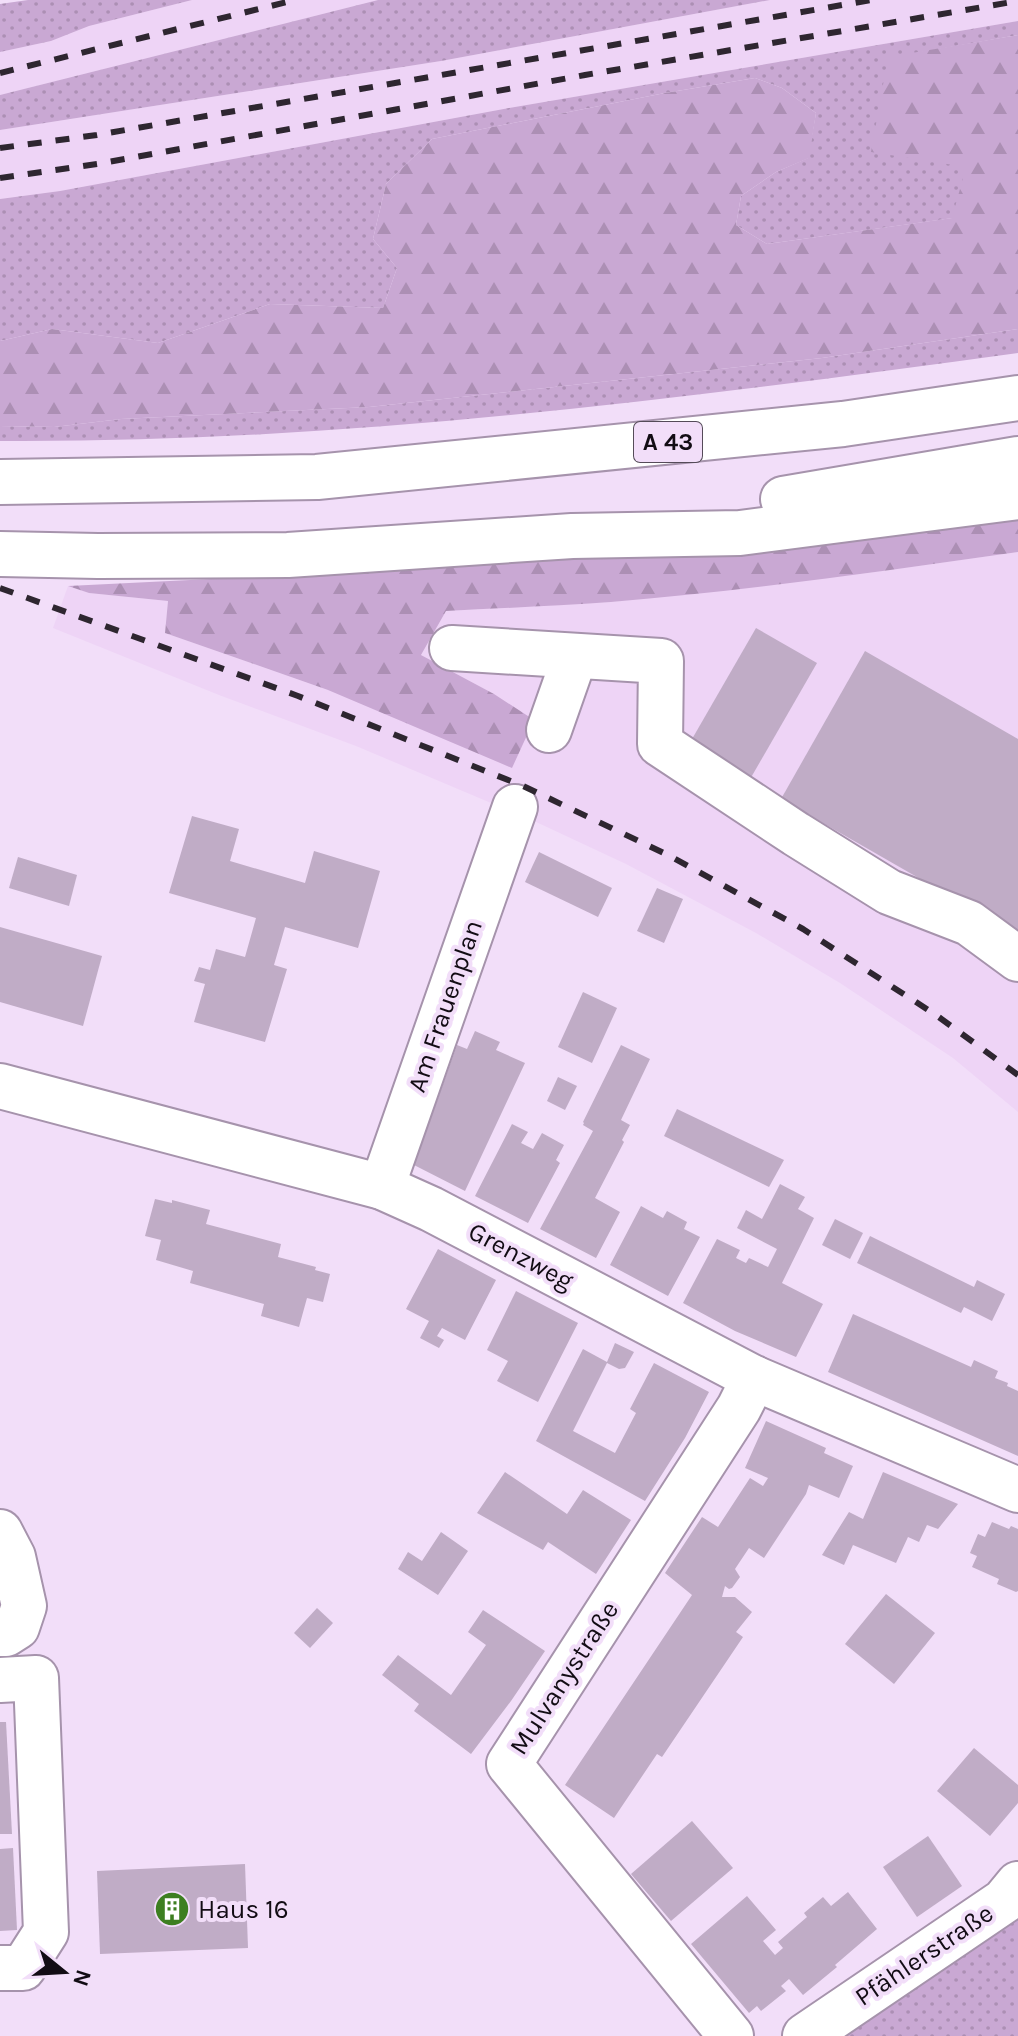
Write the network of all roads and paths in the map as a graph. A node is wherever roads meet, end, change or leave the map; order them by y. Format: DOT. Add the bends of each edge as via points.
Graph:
graph roads {
  1 [pos="1018,398"];
  2 [pos="1018,459"];
  3 [pos="0,482"];
  4 [pos="1018,497"];
  5 [pos="572,536"];
  6 [pos="0,554"];
  7 [pos="452,648"];
  8 [pos="575,656"];
  9 [pos="549,730"];
  10 [pos="512,816"];
  11 [pos="1018,959"];
  12 [pos="0,1086"];
  13 [pos="382,1187"];
  14 [pos="754,1378"];
  15 [pos="1018,1490"];
  16 [pos="0,1532"];
  17 [pos="0,1634"];
  18 [pos="0,1680"];
  19 [pos="1011,1892"];
  20 [pos="0,1968"];
  21 [pos="731,2036"];
  22 [pos="805,2036"];
  1 -- 3 [label="main road, A 43" via="843,424 317,477"];
  2 -- 5 [label="main road"];
  4 -- 5 [label="main road" via="740,533"];
  5 -- 6 [label="main road" via="288,555"];
  7 -- 8 [label="main road"];
  8 -- 9 [label="main road"];
  8 -- 11 [label="main road" via="661,661 660,744 889,892 969,923"];
  10 -- 13 [label="main road, Am Frauenplan"];
  12 -- 13 [label="main road, Grenzweg"];
  13 -- 14 [label="main road, Grenzweg"];
  14 -- 15 [label="main road, Grenzweg"];
  14 -- 21 [label="main road, Mulvanystraße" via="509,1764"];
  16 -- 17 [label="main road" via="13,1557 24,1606 17,1627"];
  18 -- 20 [label="main road" via="36,1678 46,1932 23,1968"];
  19 -- 22 [label="main road, Pfählerstraße"];
}
